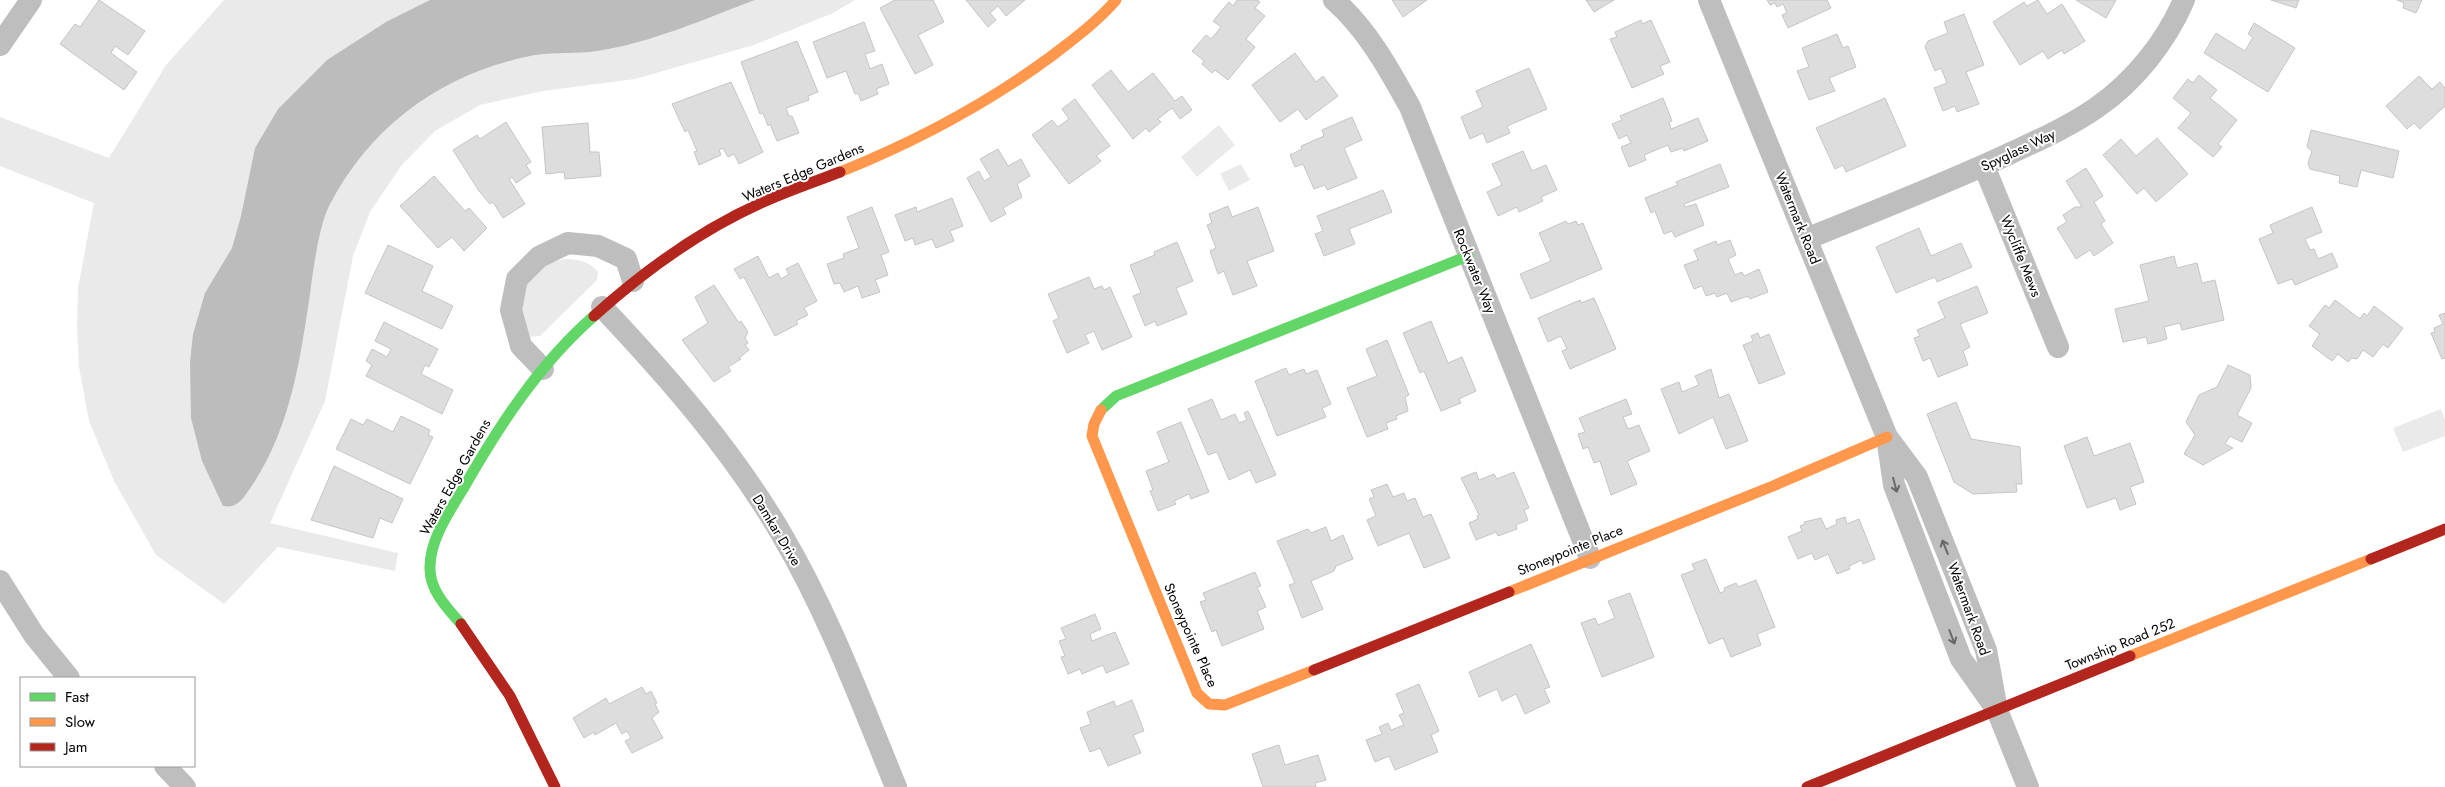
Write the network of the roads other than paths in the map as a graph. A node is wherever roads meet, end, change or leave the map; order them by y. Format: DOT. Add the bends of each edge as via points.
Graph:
graph roads {
  1 [pos="31,0"];
  2 [pos="1116,0"];
  3 [pos="1334,0"];
  4 [pos="1709,0"];
  5 [pos="2184,0"];
  6 [pos="0,44"];
  7 [pos="1984,166"];
  8 [pos="1806,239"];
  9 [pos="1468,256"];
  10 [pos="633,281"];
  11 [pos="602,307"];
  12 [pos="2058,347"];
  13 [pos="543,369"];
  14 [pos="1887,437"];
  15 [pos="2445,529"];
  16 [pos="1590,558"];
  17 [pos="0,581"];
  18 [pos="67,677"];
  19 [pos="1997,710"];
  20 [pos="166,767"];
  21 [pos="185,787"];
  22 [pos="555,787"];
  23 [pos="896,787"];
  24 [pos="1807,787"];
  25 [pos="2028,787"];
  1 -- 6 [label="street"];
  2 -- 10 [label="street, Waters Edge Gardens" via="1104,16 1033,70 943,125 863,164 758,205 684,244"];
  3 -- 9 [label="street, Rockwater Way" via="1348,12 1383,60 1410,108"];
  4 -- 8 [label="street, Watermark Road"];
  5 -- 7 [label="street, Spyglass Way" via="2153,54 2097,108 2060,130"];
  7 -- 8 [label="street, Spyglass Way"];
  7 -- 12 [label="street, Wycliffe Mews"];
  8 -- 14 [label="street, Watermark Road"];
  9 -- 16 [label="street, Rockwater Way"];
  9 -- 16 [label="street, Stoneypointe Place" via="1116,396 1098,413 1092,424 1092,436 1197,692 1208,704 1225,705"];
  10 -- 11 [label="street, Waters Edge Gardens"];
  10 -- 13 [label="street" via="626,259 598,246 568,243 539,257 517,279 511,310 521,346"];
  11 -- 13 [label="street, Waters Edge Gardens"];
  11 -- 23 [label="street, Damkar Drive" via="693,408 759,498 814,594"];
  13 -- 22 [label="street, Waters Edge Gardens" via="479,459 433,549 430,565 431,580 442,600 497,675 533,738"];
  14 -- 16 [label="street, Stoneypointe Place"];
  14 -- 19 [label="street, Watermark Road" via="1918,477 1986,650"];
  15 -- 19 [label="street, Township Road 252"];
  17 -- 18 [label="street" via="34,635"];
  19 -- 24 [label="street, Township Road 252"];
  19 -- 25 [label="street, Watermark Road"];
  20 -- 21 [label="street"];
}
